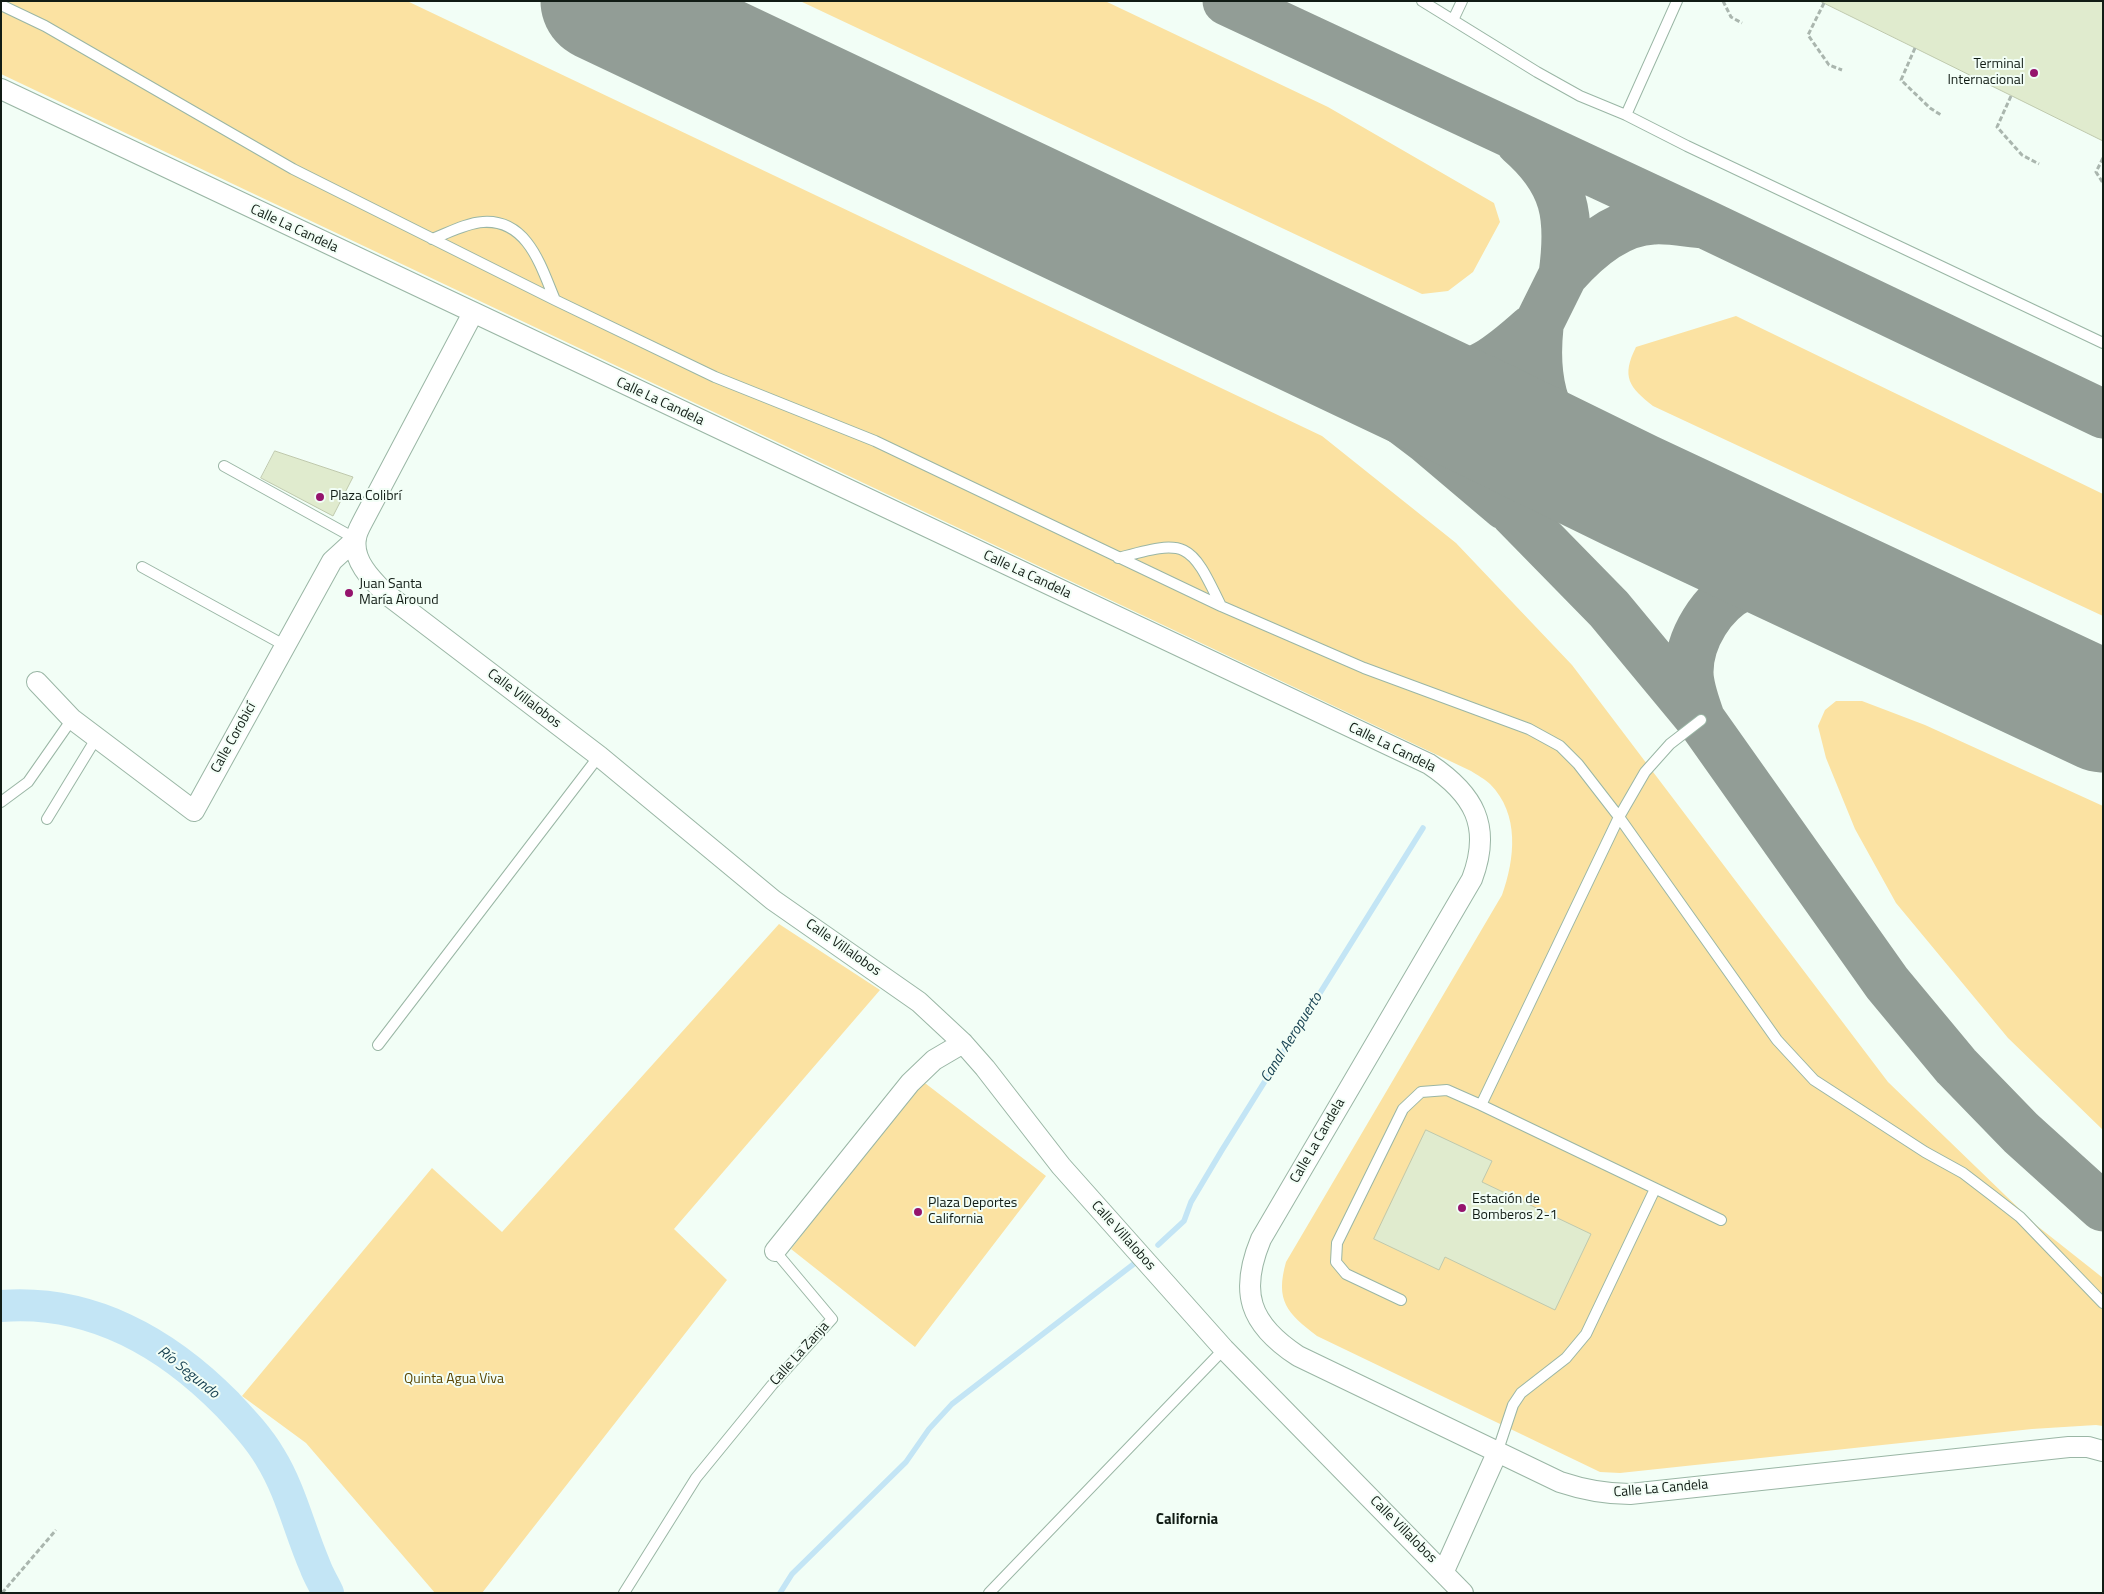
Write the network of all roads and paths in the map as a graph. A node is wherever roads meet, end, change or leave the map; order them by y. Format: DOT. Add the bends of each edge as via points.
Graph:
graph roads {
  1 [pos="1422,1"];
  2 [pos="1462,1"];
  3 [pos="1677,1"];
  4 [pos="1723,1"];
  5 [pos="1824,3"];
  6 [pos="1,5"];
  7 [pos="1453,20"];
  8 [pos="1742,23"];
  9 [pos="1915,48"];
  10 [pos="1842,70"];
  11 [pos="1,89"];
  12 [pos="2011,96"];
  13 [pos="1626,115"];
  14 [pos="1941,115"];
  15 [pos="2103,158"];
  16 [pos="2039,164"];
  17 [pos="2103,183"];
  18 [pos="432,239"];
  19 [pos="555,300"];
  20 [pos="473,313"];
  21 [pos="2103,343"];
  22 [pos="224,466"];
  23 [pos="356,539"];
  24 [pos="1118,558"];
  25 [pos="142,567"];
  26 [pos="1221,606"];
  27 [pos="284,645"];
  28 [pos="37,682"];
  29 [pos="72,719"];
  30 [pos="1701,720"];
  31 [pos="97,737"];
  32 [pos="599,756"];
  33 [pos="1,802"];
  34 [pos="1619,817"];
  35 [pos="46,819"];
  36 [pos="963,1043"];
  37 [pos="378,1045"];
  38 [pos="1481,1105"];
  39 [pos="1655,1189"];
  40 [pos="1721,1220"];
  41 [pos="775,1251"];
  42 [pos="1401,1300"];
  43 [pos="2103,1303"];
  44 [pos="1224,1349"];
  45 [pos="2103,1451"];
  46 [pos="1497,1453"];
  47 [pos="56,1530"];
  48 [pos="1444,1571"];
  49 [pos="2,1593"];
  50 [pos="624,1593"];
  51 [pos="989,1593"];
  52 [pos="1463,1593"];
  1 -- 7 [label="lane"];
  2 -- 7 [label="lane"];
  3 -- 13 [label="lane"];
  4 -- 8 [label="path" via="1731,17"];
  5 -- 10 [label="path" via="1808,36 1829,65"];
  6 -- 18 [label="lane" via="45,26 293,168"];
  7 -- 13 [label="lane" via="1580,96"];
  9 -- 14 [label="path" via="1901,80"];
  11 -- 20 [label="street, Calle La Candela"];
  12 -- 16 [label="path" via="1997,127 2022,155"];
  13 -- 21 [label="lane"];
  15 -- 17 [label="path" via="2096,172"];
  18 -- 19 [label="lane"];
  18 -- 19 [label="lane" via="483,222 506,225 525,238"];
  19 -- 24 [label="lane" via="715,377 875,441"];
  20 -- 23 [label="street" via="364,518"];
  20 -- 46 [label="street, Calle La Candela" via="1429,764 1450,778 1465,794 1479,829 1478,861 1472,879 1261,1239 1249,1277 1250,1296 1257,1316 1267,1332 1282,1346"];
  22 -- 23 [label="lane"];
  23 -- 27 [label="street, Calle Corobicí" via="332,561"];
  23 -- 32 [label="street, Calle Villalobos" via="358,556 366,573 385,593"];
  24 -- 26 [label="lane"];
  24 -- 26 [label="lane" via="1158,547 1181,548 1195,558"];
  25 -- 27 [label="lane"];
  26 -- 34 [label="lane" via="1364,668 1529,729 1560,746"];
  27 -- 31 [label="street, Calle Corobicí" via="194,811"];
  28 -- 29 [label="street, Calle Corobicí"];
  29 -- 31 [label="street, Calle Corobicí"];
  29 -- 33 [label="lane" via="28,782"];
  30 -- 34 [label="lane" via="1670,744 1645,772"];
  31 -- 35 [label="lane"];
  32 -- 36 [label="street, Calle Villalobos" via="773,900 919,1002"];
  32 -- 37 [label="lane"];
  34 -- 38 [label="lane"];
  34 -- 43 [label="lane" via="1777,1040 1814,1080 1993,1196 2020,1217"];
  36 -- 41 [label="street, Calle La Zanja" via="934,1060 910,1083"];
  36 -- 44 [label="street, Calle Villalobos" via="1061,1166"];
  38 -- 39 [label="lane"];
  38 -- 42 [label="lane" via="1448,1090 1421,1092 1403,1109 1337,1242 1336,1262 1346,1274"];
  39 -- 40 [label="lane"];
  39 -- 46 [label="lane" via="1586,1334 1566,1358 1521,1393 1512,1406"];
  41 -- 50 [label="lane, Calle La Zanja" via="832,1319 772,1385 696,1478"];
  44 -- 48 [label="street, Calle Villalobos"];
  44 -- 51 [label="lane"];
  45 -- 46 [label="street, Calle La Candela" via="2070,1446 1630,1494 1604,1494 1581,1489"];
  46 -- 48 [label="street"];
  47 -- 49 [label="path"];
  48 -- 52 [label="street, Calle Villalobos"];
}
